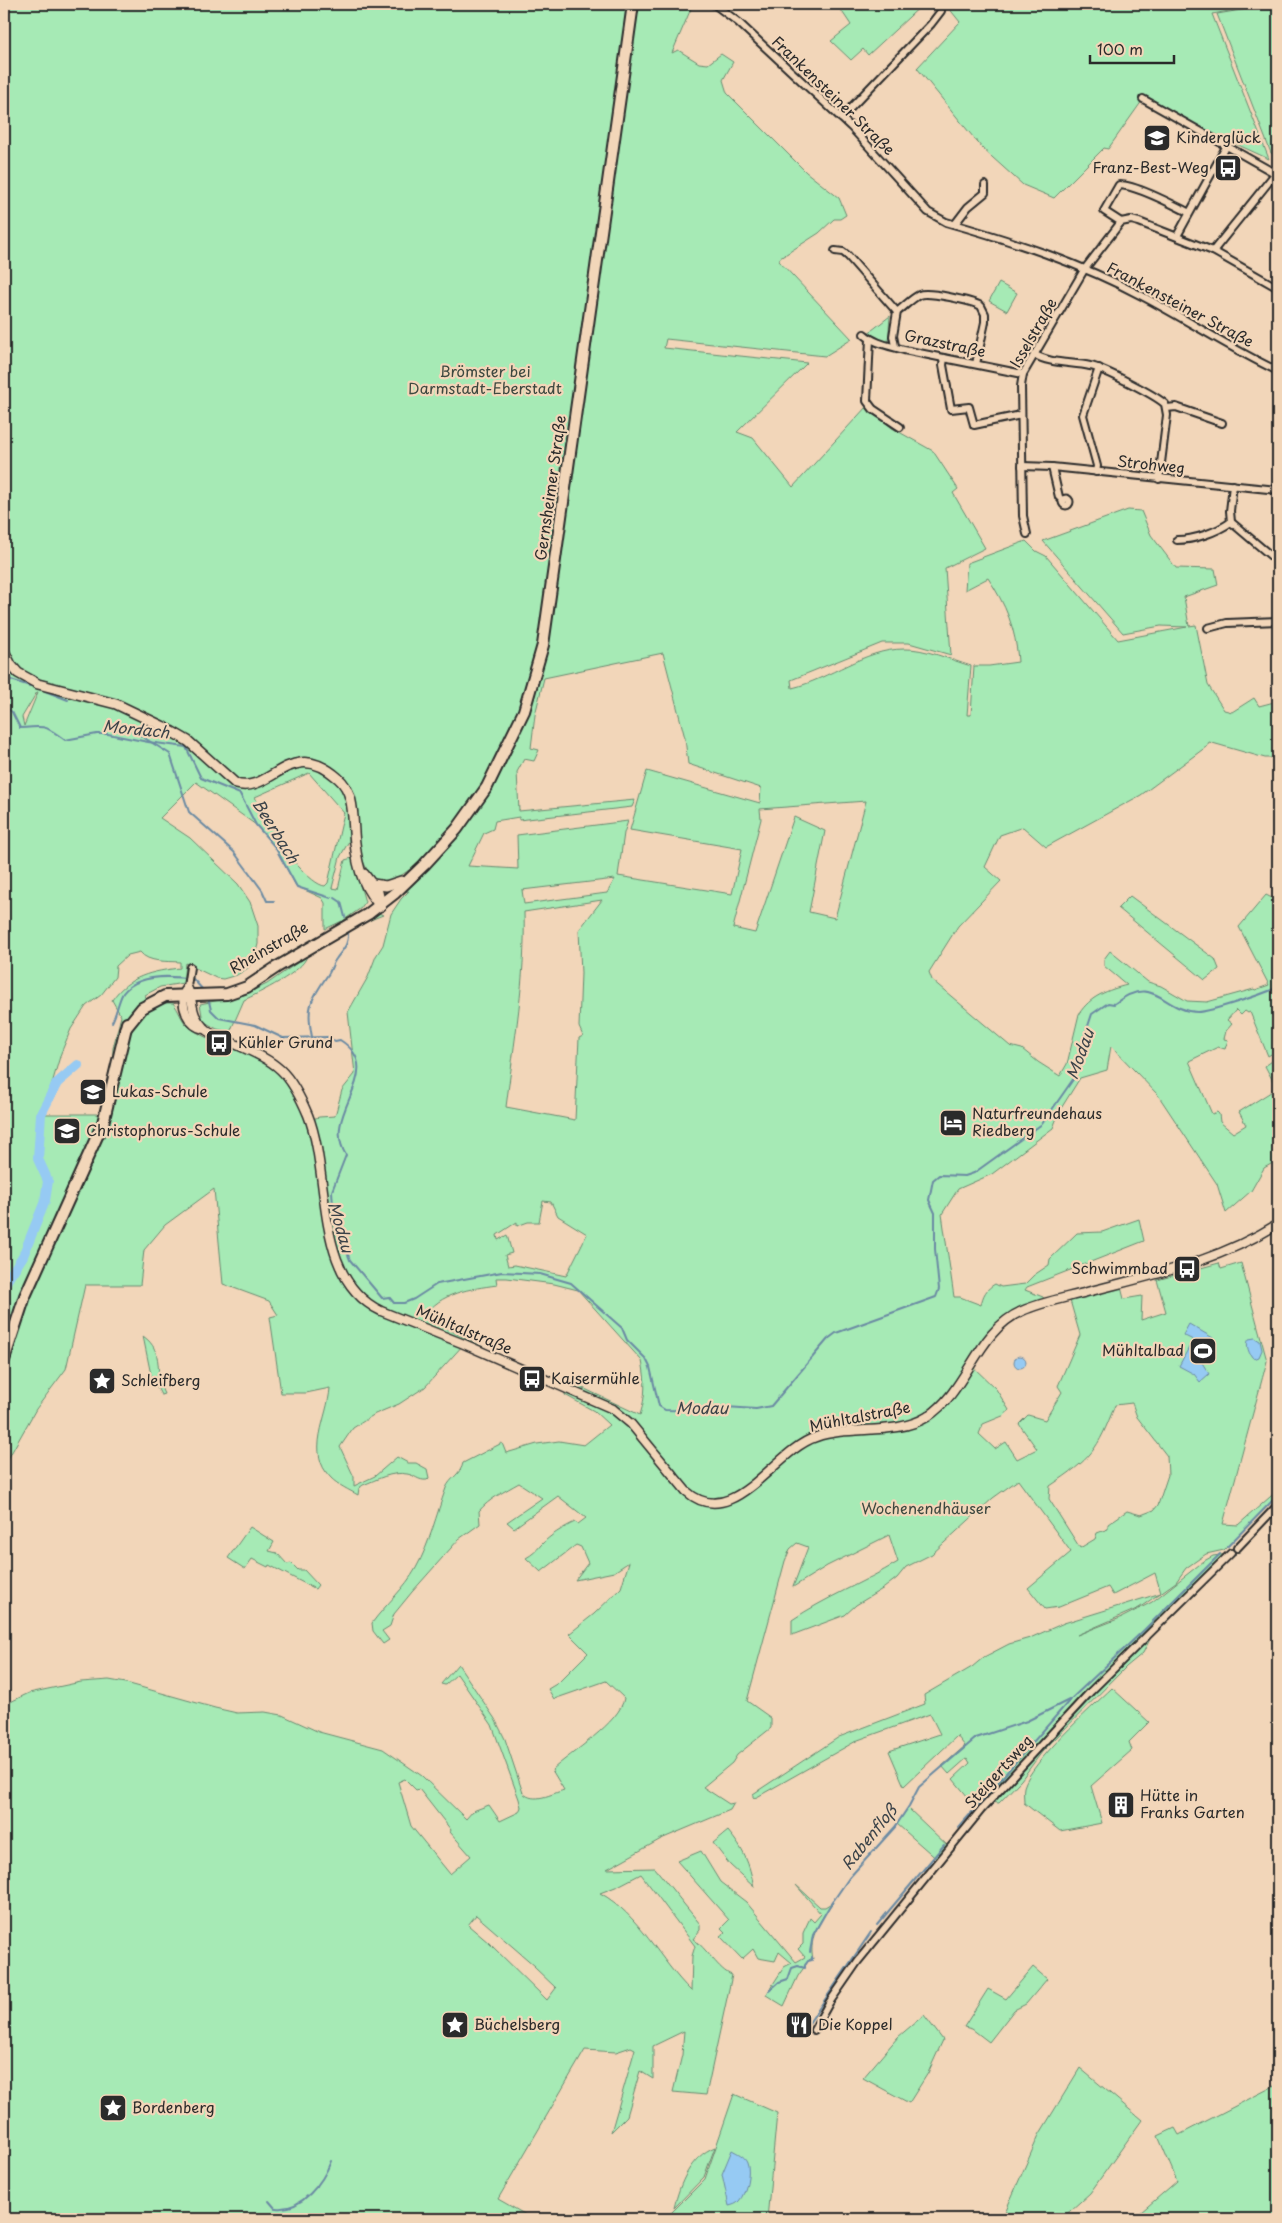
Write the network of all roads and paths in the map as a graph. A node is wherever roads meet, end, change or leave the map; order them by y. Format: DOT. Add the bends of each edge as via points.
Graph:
graph roads {
  1 [pos="633,4"];
  2 [pos="714,4"];
  3 [pos="941,11"];
  4 [pos="1143,99"];
  5 [pos="841,118"];
  6 [pos="1226,147"];
  7 [pos="1277,174"];
  8 [pos="985,185"];
  9 [pos="1188,212"];
  10 [pos="1121,222"];
  11 [pos="955,224"];
  12 [pos="1177,236"];
  13 [pos="835,251"];
  14 [pos="1213,252"];
  15 [pos="1084,270"];
  16 [pos="1278,288"];
  17 [pos="897,312"];
  18 [pos="864,334"];
  19 [pos="870,339"];
  20 [pos="896,346"];
  21 [pos="1034,354"];
  22 [pos="944,358"];
  23 [pos="976,364"];
  24 [pos="1099,368"];
  25 [pos="1278,371"];
  26 [pos="1023,374"];
  27 [pos="1167,408"];
  28 [pos="1021,416"];
  29 [pos="1222,423"];
  30 [pos="900,427"];
  31 [pos="1022,466"];
  32 [pos="1052,467"];
  33 [pos="1096,472"];
  34 [pos="1159,478"];
  35 [pos="1233,485"];
  36 [pos="1278,490"];
  37 [pos="1063,501"];
  38 [pos="1231,522"];
  39 [pos="1027,534"];
  40 [pos="1177,540"];
  41 [pos="1277,561"];
  42 [pos="1278,621"];
  43 [pos="1208,628"];
  44 [pos="4,651"];
  45 [pos="430,858"];
  46 [pos="360,867"];
  47 [pos="401,881"];
  48 [pos="373,884"];
  49 [pos="379,901"];
  50 [pos="328,935"];
  51 [pos="189,970"];
  52 [pos="195,990"];
  53 [pos="1278,1224"];
  54 [pos="4,1360"];
  55 [pos="1278,1505"];
  56 [pos="814,2030"];
  1 -- 45 [label="main road, Gernsheimer Straße" via="543,644 524,711 487,787"];
  2 -- 5 [label="street, Frankensteiner Straße" via="738,22"];
  3 -- 5 [label="street"];
  4 -- 6 [label="street"];
  5 -- 11 [label="street, Frankensteiner Straße" via="869,144 928,212"];
  6 -- 7 [label="street"];
  6 -- 9 [label="street"];
  7 -- 14 [label="street"];
  8 -- 11 [label="street" via="985,193"];
  9 -- 10 [label="street" via="1123,185 1115,188 1104,211"];
  9 -- 12 [label="street"];
  10 -- 12 [label="street" via="1131,220"];
  10 -- 15 [label="street, Isselstraße"];
  11 -- 15 [label="street, Frankensteiner Straße" via="1026,246"];
  12 -- 14 [label="street"];
  13 -- 17 [label="street" via="848,256"];
  14 -- 16 [label="street"];
  15 -- 21 [label="street, Isselstraße"];
  15 -- 25 [label="street, Frankensteiner Straße" via="1142,296 1227,346"];
  17 -- 20 [label="street" via="893,336"];
  17 -- 23 [label="street" via="922,294 981,306 985,322"];
  18 -- 19 [label="street, Grazstraße"];
  19 -- 20 [label="street, Grazstraße"];
  19 -- 30 [label="street" via="868,401 873,409"];
  20 -- 22 [label="street, Grazstraße"];
  21 -- 24 [label="street" via="1044,359"];
  21 -- 26 [label="street, Isselstraße"];
  22 -- 23 [label="street, Grazstraße"];
  22 -- 28 [label="street" via="951,409 968,407 974,425"];
  23 -- 26 [label="street, Grazstraße"];
  24 -- 27 [label="street" via="1162,401"];
  24 -- 33 [label="street" via="1083,414"];
  26 -- 28 [label="street, Isselstraße"];
  27 -- 29 [label="street" via="1176,407"];
  27 -- 34 [label="street"];
  28 -- 31 [label="street, Isselstraße"];
  31 -- 32 [label="street, Strohweg"];
  31 -- 39 [label="street, Isselstraße" via="1023,516"];
  32 -- 33 [label="street, Strohweg"];
  32 -- 37 [label="street" via="1059,497"];
  33 -- 34 [label="street, Strohweg"];
  34 -- 35 [label="street, Strohweg"];
  35 -- 36 [label="street, Strohweg"];
  35 -- 38 [label="street"];
  38 -- 40 [label="street" via="1186,540"];
  38 -- 41 [label="street"];
  42 -- 43 [label="street" via="1227,623"];
  44 -- 46 [label="main road" via="18,674 38,684 116,704 162,726 188,741 236,784 252,784 291,765 304,762 318,765 343,782 349,791"];
  45 -- 47 [label="main road, Gernsheimer Straße"];
  45 -- 49 [label="main road, Gernsheimer Straße" via="409,881"];
  46 -- 48 [label="main road"];
  46 -- 49 [label="main road" via="368,889"];
  47 -- 48 [label="main road" via="386,886"];
  47 -- 49 [label="main road, Gernsheimer Straße"];
  48 -- 49 [label="main road"];
  49 -- 50 [label="main road, Gernsheimer Straße"];
  50 -- 52 [label="main road, Rheinstraße" via="269,965 245,983"];
  50 -- 52 [label="main road, Rheinstraße" via="247,988 230,994"];
  51 -- 52 [label="street"];
  52 -- 53 [label="street, Mühltalstraße" via="184,1006 195,1026 270,1060 282,1069 292,1084 314,1132 324,1206 339,1263 357,1295 381,1311 613,1409 631,1424 686,1491 702,1502 719,1504 729,1501 796,1446 816,1437 905,1425 926,1417 945,1400 990,1336 1008,1319 1026,1309 1212,1257 1247,1243"];
  52 -- 54 [label="main road" via="163,991 148,998 134,1012 125,1029 103,1123 25,1296"];
  55 -- 56 [label="street, Steigertsweg" via="1091,1691 981,1810 858,1961"];
}
